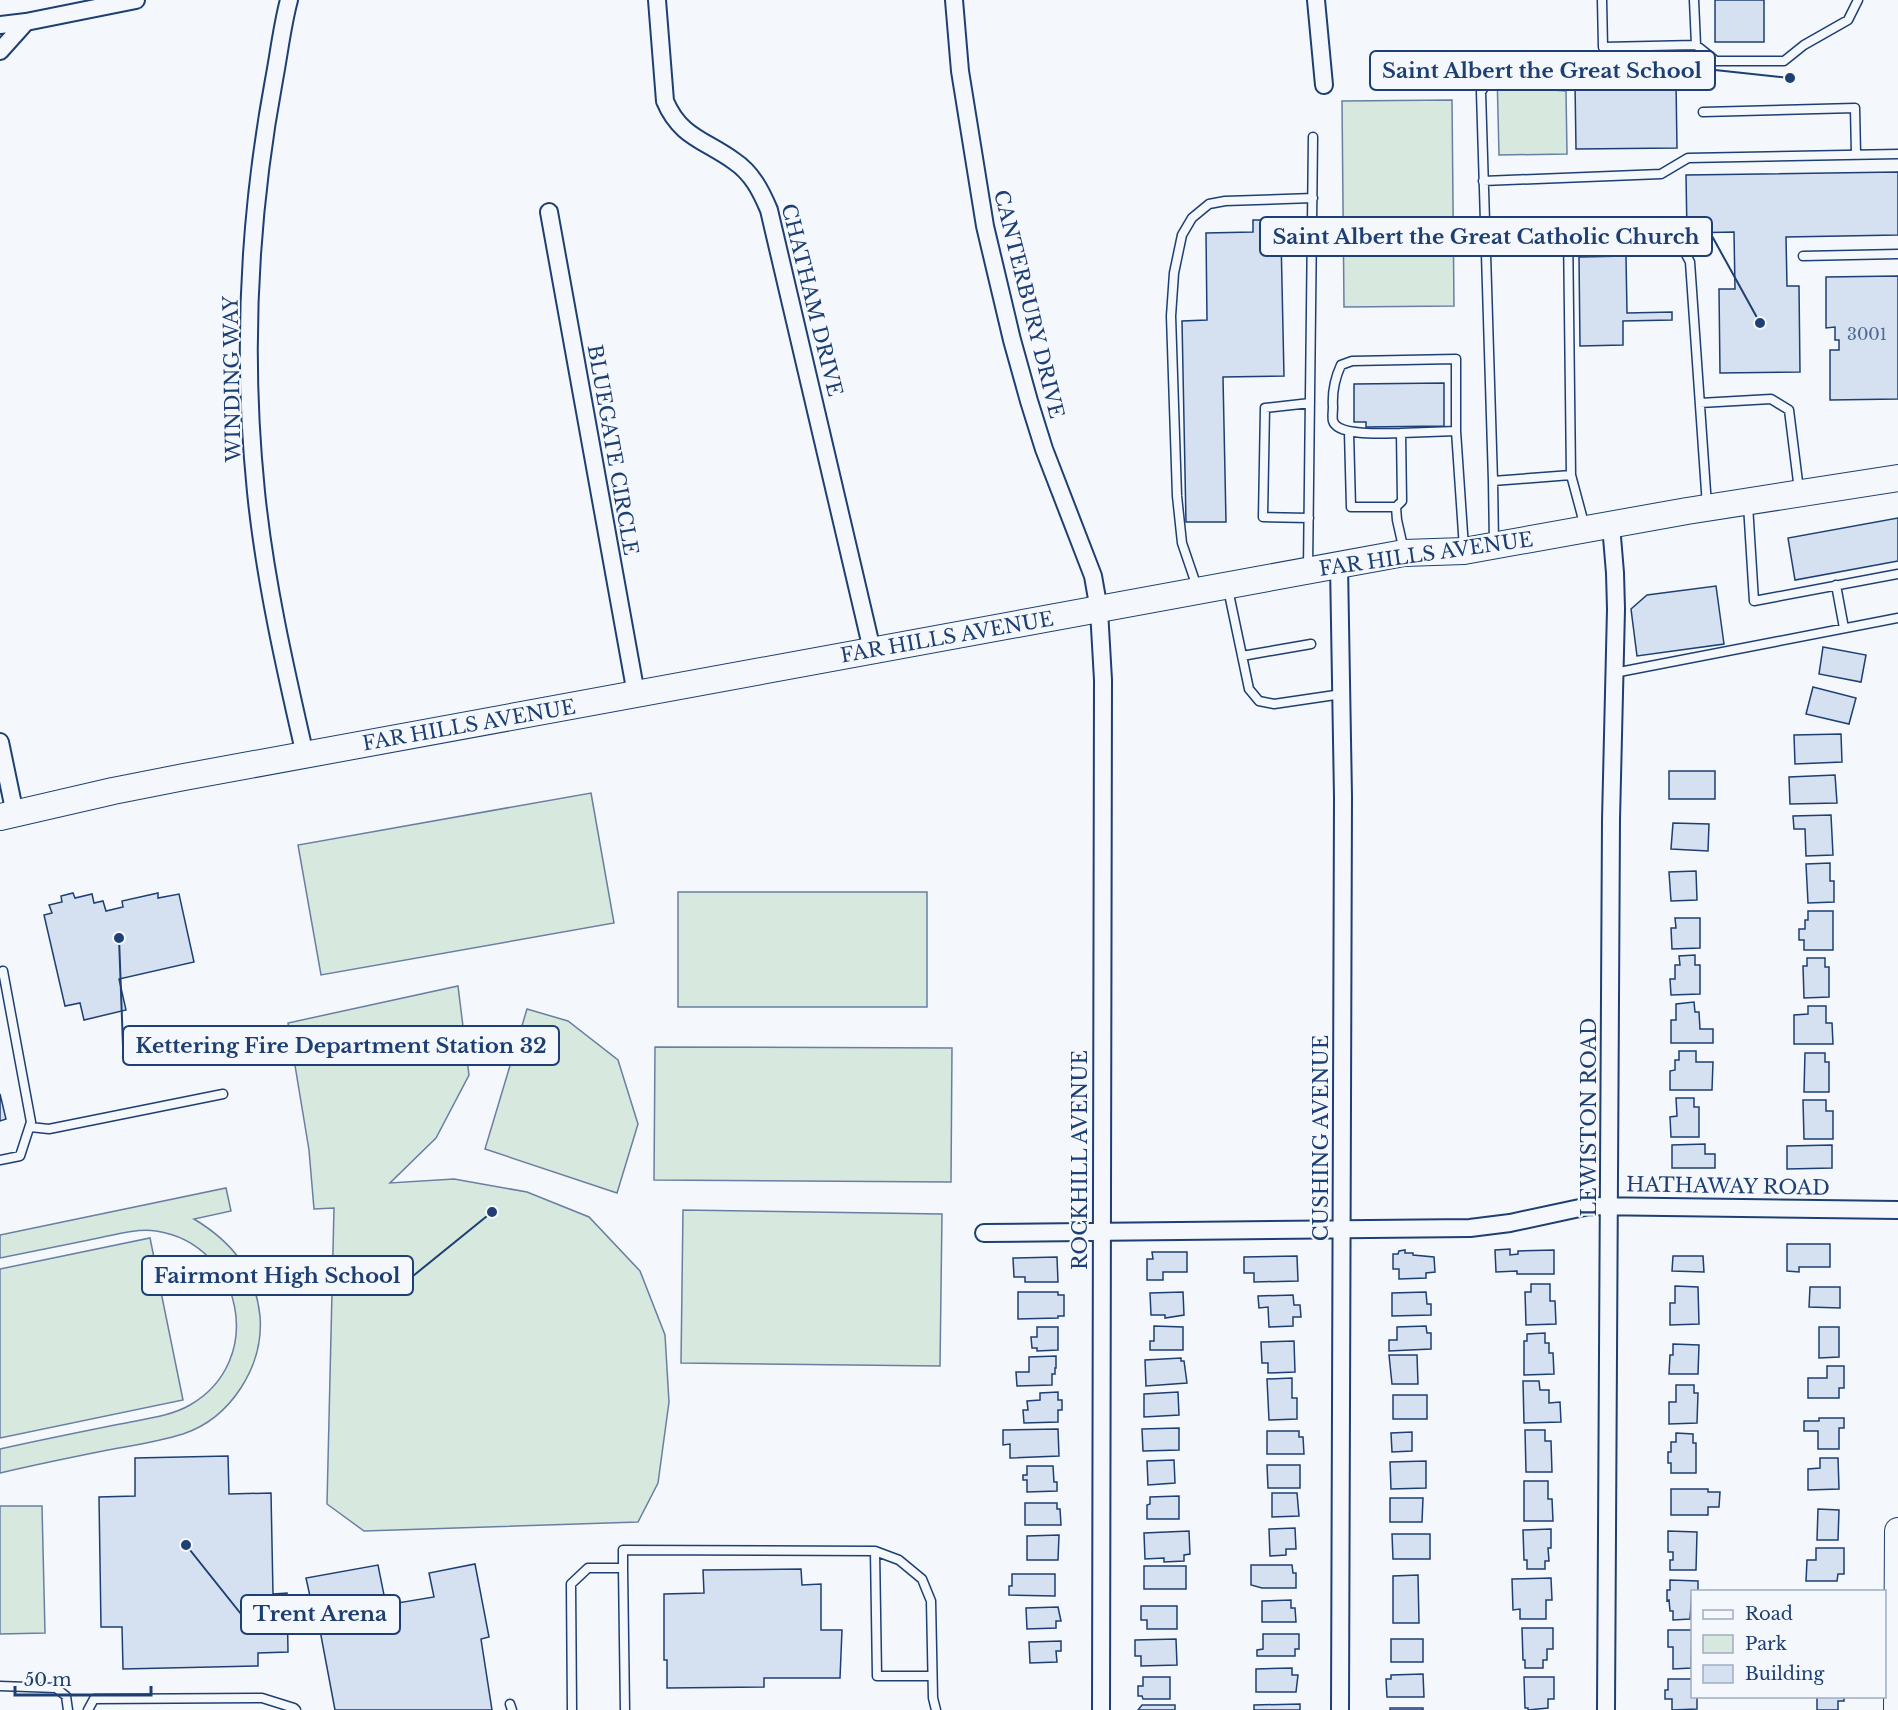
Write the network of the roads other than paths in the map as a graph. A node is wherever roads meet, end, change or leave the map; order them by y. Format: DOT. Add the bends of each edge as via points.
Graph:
graph roads {
  1 [pos="136,0"];
  2 [pos="289,0"];
  3 [pos="657,0"];
  4 [pos="954,0"];
  5 [pos="1304,0"];
  6 [pos="1316,0"];
  7 [pos="1602,0"];
  8 [pos="1694,0"];
  9 [pos="1858,0"];
  10 [pos="26,22"];
  11 [pos="0,25"];
  12 [pos="1319,32"];
  13 [pos="1696,45"];
  14 [pos="0,51"];
  15 [pos="1525,60"];
  16 [pos="1324,85"];
  17 [pos="1703,112"];
  18 [pos="1313,137"];
  19 [pos="1856,154"];
  20 [pos="1898,154"];
  21 [pos="1483,180"];
  22 [pos="1312,198"];
  23 [pos="549,212"];
  24 [pos="1484,229"];
  25 [pos="1568,229"];
  26 [pos="1898,254"];
  27 [pos="1803,256"];
  28 [pos="1310,403"];
  29 [pos="1700,403"];
  30 [pos="1456,431"];
  31 [pos="1349,432"];
  32 [pos="1401,433"];
  33 [pos="1571,475"];
  34 [pos="1898,478"];
  35 [pos="1493,481"];
  36 [pos="1800,493"];
  37 [pos="1748,502"];
  38 [pos="1396,507"];
  39 [pos="1707,508"];
  40 [pos="1309,518"];
  41 [pos="1598,527"];
  42 [pos="1494,546"];
  43 [pos="1464,551"];
  44 [pos="1404,553"];
  45 [pos="1339,565"];
  46 [pos="1308,571"];
  47 [pos="1898,574"];
  48 [pos="1227,585"];
  49 [pos="1836,585"];
  50 [pos="1198,591"];
  51 [pos="1099,610"];
  52 [pos="1898,618"];
  53 [pos="1844,628"];
  54 [pos="1311,644"];
  55 [pos="872,650"];
  56 [pos="1242,656"];
  57 [pos="1614,673"];
  58 [pos="636,694"];
  59 [pos="1342,694"];
  60 [pos="0,742"];
  61 [pos="305,755"];
  62 [pos="8,815"];
  63 [pos="3,970"];
  64 [pos="223,1094"];
  65 [pos="30,1127"];
  66 [pos="0,1160"];
  67 [pos="1610,1206"];
  68 [pos="1898,1210"];
  69 [pos="1341,1229"];
  70 [pos="1101,1231"];
  71 [pos="984,1233"];
  72 [pos="1898,1531"];
  73 [pos="874,1551"];
  74 [pos="623,1568"];
  75 [pos="932,1676"];
  76 [pos="0,1686"];
  77 [pos="69,1710"];
  78 [pos="88,1710"];
  79 [pos="296,1710"];
  80 [pos="572,1710"];
  81 [pos="625,1710"];
  82 [pos="936,1710"];
  83 [pos="1101,1710"];
  84 [pos="1340,1710"];
  85 [pos="1606,1710"];
  86 [pos="1897,1710"];
  1 -- 10 [label="street"];
  2 -- 61 [label="street, WINDING WAY" via="263,138 255,215 249,323 250,399 256,492 270,591"];
  3 -- 55 [label="street, CHATHAM DRIVE" via="665,101 671,116 693,137 748,172 769,210"];
  4 -- 51 [label="street, CANTERBURY DRIVE" via="965,105 1006,317 1044,449 1093,576"];
  5 -- 12 [label="street"];
  6 -- 12 [label="street"];
  7 -- 13 [label="lane" via="1603,47"];
  8 -- 13 [label="lane"];
  9 -- 13 [label="lane" via="1848,20 1784,61 1716,61"];
  10 -- 11 [label="street"];
  10 -- 14 [label="street"];
  12 -- 16 [label="street"];
  15 -- 21 [label="lane" via="1501,61 1481,92"];
  17 -- 19 [label="lane" via="1854,108"];
  18 -- 22 [label="lane"];
  19 -- 20 [label="lane"];
  19 -- 21 [label="lane" via="1688,158 1661,174"];
  21 -- 24 [label="lane"];
  22 -- 28 [label="lane"];
  22 -- 50 [label="lane" via="1209,204 1192,218 1182,235 1171,316 1177,496 1182,543"];
  23 -- 58 [label="street, BLUEGATE CIRCLE"];
  24 -- 25 [label="lane"];
  24 -- 35 [label="lane"];
  25 -- 29 [label="lane" via="1672,228 1690,262"];
  25 -- 33 [label="lane"];
  26 -- 27 [label="lane"];
  28 -- 40 [label="lane"];
  28 -- 40 [label="lane" via="1265,408 1263,517"];
  29 -- 36 [label="lane" via="1771,399 1789,410"];
  29 -- 39 [label="lane"];
  30 -- 31 [label="lane" via="1456,359 1352,361 1341,365 1332,395 1333,422"];
  30 -- 32 [label="lane"];
  30 -- 43 [label="lane"];
  31 -- 32 [label="lane"];
  31 -- 38 [label="lane" via="1351,507"];
  32 -- 38 [label="lane" via="1402,501"];
  33 -- 35 [label="lane"];
  33 -- 41 [label="lane"];
  34 -- 36 [label="main road, FAR HILLS AVENUE"];
  35 -- 42 [label="lane"];
  36 -- 37 [label="main road, FAR HILLS AVENUE"];
  37 -- 39 [label="main road, FAR HILLS AVENUE"];
  37 -- 49 [label="lane" via="1754,601"];
  38 -- 44 [label="lane"];
  39 -- 41 [label="main road, FAR HILLS AVENUE"];
  40 -- 46 [label="lane"];
  41 -- 42 [label="main road, FAR HILLS AVENUE"];
  41 -- 57 [label="street, LEWISTON ROAD" via="1615,573"];
  42 -- 43 [label="main road, FAR HILLS AVENUE"];
  43 -- 44 [label="main road, FAR HILLS AVENUE"];
  44 -- 45 [label="main road, FAR HILLS AVENUE"];
  45 -- 46 [label="main road, FAR HILLS AVENUE"];
  45 -- 59 [label="street, CUSHING AVENUE"];
  46 -- 48 [label="main road, FAR HILLS AVENUE"];
  47 -- 49 [label="lane"];
  48 -- 50 [label="main road, FAR HILLS AVENUE"];
  48 -- 56 [label="lane"];
  49 -- 53 [label="lane"];
  50 -- 51 [label="main road, FAR HILLS AVENUE"];
  51 -- 55 [label="main road, FAR HILLS AVENUE"];
  51 -- 70 [label="street, ROCKHILL AVENUE" via="1103,680"];
  52 -- 53 [label="lane"];
  53 -- 57 [label="lane"];
  54 -- 56 [label="lane"];
  55 -- 58 [label="main road, FAR HILLS AVENUE"];
  56 -- 59 [label="lane" via="1249,689 1259,700 1274,704"];
  57 -- 67 [label="street, LEWISTON ROAD"];
  58 -- 61 [label="main road, FAR HILLS AVENUE"];
  59 -- 69 [label="street, CUSHING AVENUE"];
  60 -- 62 [label="street"];
  61 -- 62 [label="main road, FAR HILLS AVENUE"];
  63 -- 65 [label="lane"];
  64 -- 65 [label="lane" via="49,1129"];
  65 -- 66 [label="lane" via="20,1156"];
  67 -- 68 [label="street, HATHAWAY ROAD"];
  67 -- 69 [label="street, HATHAWAY ROAD" via="1589,1206 1470,1228"];
  67 -- 85 [label="street, LEWISTON ROAD"];
  69 -- 70 [label="street, HATHAWAY ROAD"];
  69 -- 84 [label="street, CUSHING AVENUE"];
  70 -- 71 [label="street, HATHAWAY ROAD"];
  70 -- 83 [label="street, ROCKHILL AVENUE"];
  72 -- 86 [label="main road"];
  73 -- 74 [label="lane" via="623,1550"];
  73 -- 75 [label="lane" via="899,1560 922,1579 931,1601"];
  73 -- 75 [label="lane" via="877,1676"];
  74 -- 80 [label="lane" via="588,1568 570,1584"];
  74 -- 81 [label="lane"];
  75 -- 82 [label="lane"];
  76 -- 77 [label="lane" via="56,1688 66,1696"];
  78 -- 79 [label="lane" via="94,1699 251,1698"];
}
